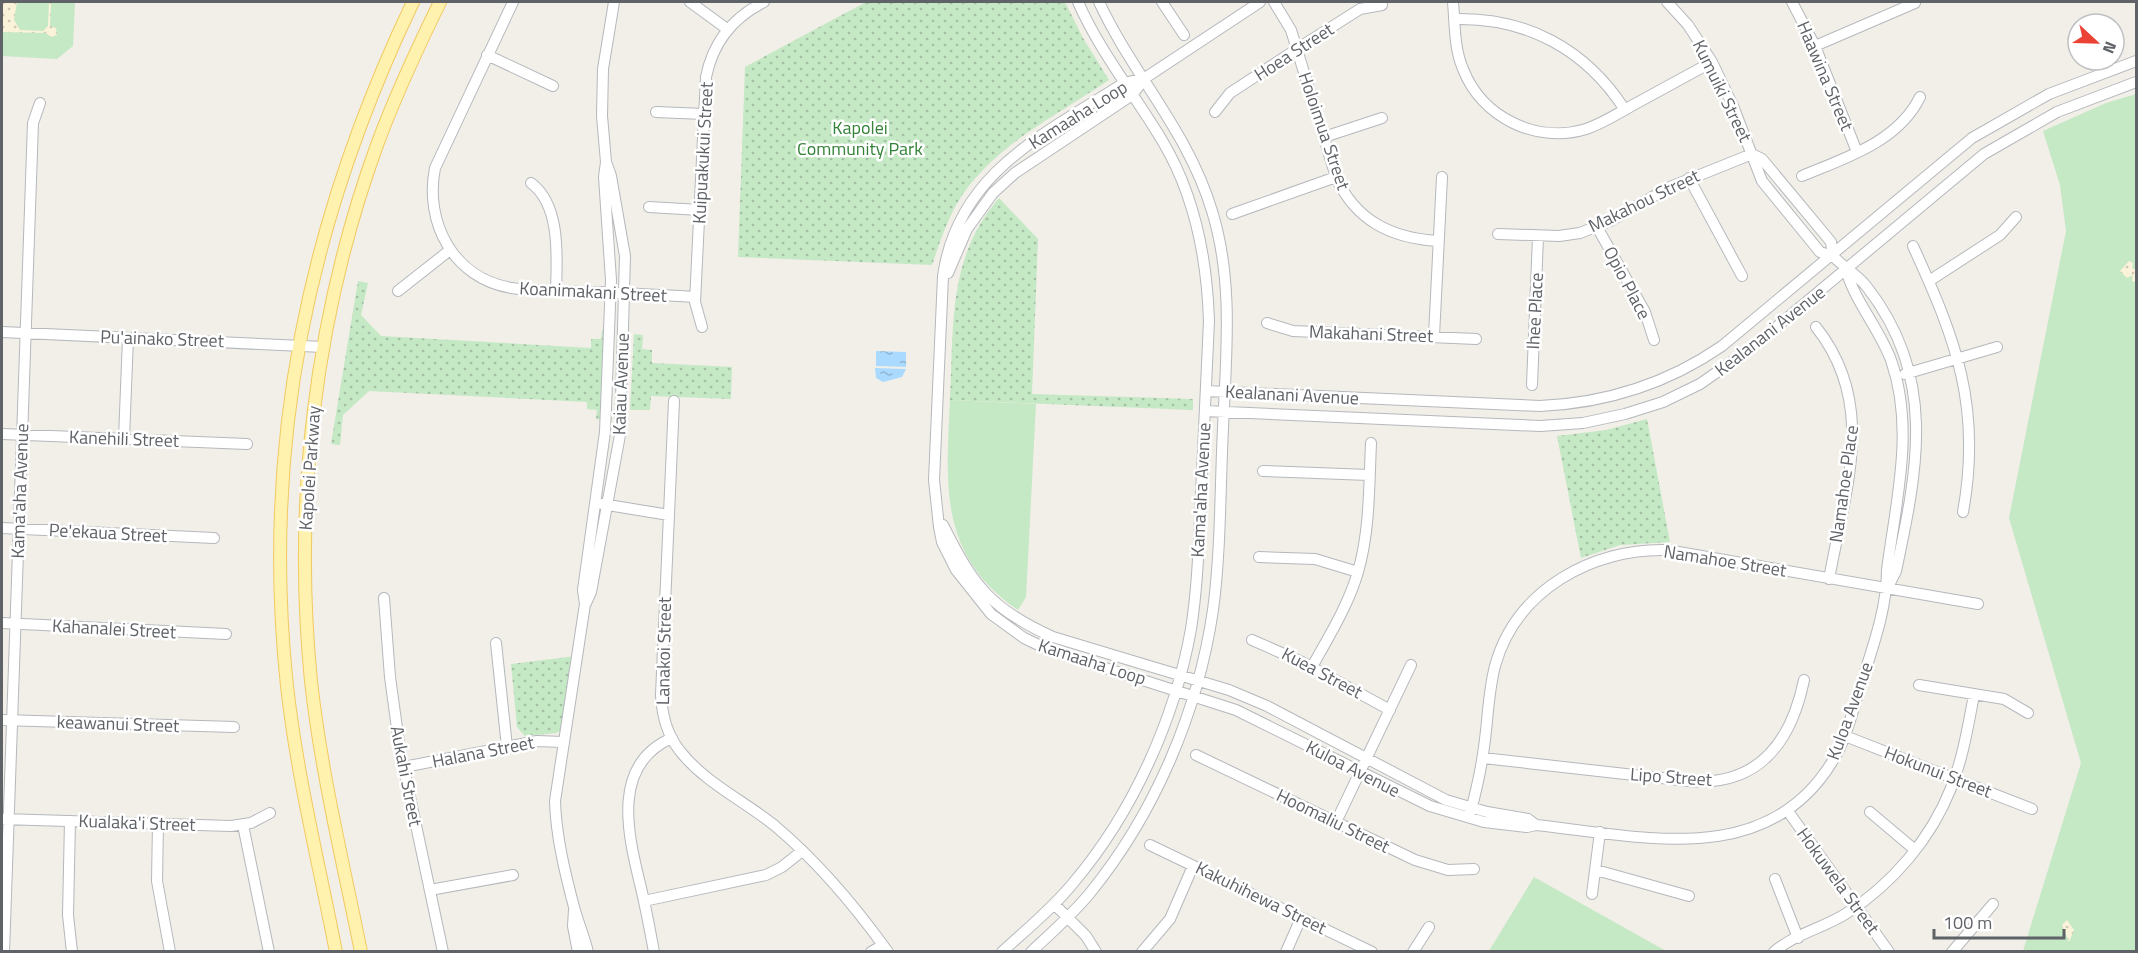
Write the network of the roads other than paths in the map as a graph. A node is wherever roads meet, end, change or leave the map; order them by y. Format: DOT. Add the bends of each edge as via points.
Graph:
graph roads {
  1 [pos="413,2"];
  2 [pos="440,2"];
  3 [pos="513,2"];
  4 [pos="614,2"];
  5 [pos="690,2"];
  6 [pos="764,2"];
  7 [pos="1078,2"];
  8 [pos="1099,2"];
  9 [pos="1162,2"];
  10 [pos="1260,2"];
  11 [pos="1274,2"];
  12 [pos="1453,2"];
  13 [pos="1667,2"];
  14 [pos="1792,2"];
  15 [pos="1915,3"];
  16 [pos="1382,5"];
  17 [pos="1454,19"];
  18 [pos="728,29"];
  19 [pos="1184,35"];
  20 [pos="1815,46"];
  21 [pos="1297,49"];
  22 [pos="487,56"];
  23 [pos="2136,61"];
  24 [pos="1712,62"];
  25 [pos="1144,78"];
  26 [pos="2136,82"];
  27 [pos="1125,83"];
  28 [pos="553,86"];
  29 [pos="1132,95"];
  30 [pos="1920,97"];
  31 [pos="40,103"];
  32 [pos="1625,110"];
  33 [pos="656,112"];
  34 [pos="1215,112"];
  35 [pos="704,114"];
  36 [pos="1382,118"];
  37 [pos="1324,137"];
  38 [pos="1857,152"];
  39 [pos="1752,154"];
  40 [pos="606,162"];
  41 [pos="1802,176"];
  42 [pos="1336,177"];
  43 [pos="1442,177"];
  44 [pos="1689,178"];
  45 [pos="531,183"];
  46 [pos="649,207"];
  47 [pos="700,210"];
  48 [pos="1232,214"];
  49 [pos="2016,217"];
  50 [pos="1597,227"];
  51 [pos="1498,234"];
  52 [pos="1539,237"];
  53 [pos="1438,241"];
  54 [pos="1913,246"];
  55 [pos="450,250"];
  56 [pos="1833,256"];
  57 [pos="1846,270"];
  58 [pos="1742,276"];
  59 [pos="1929,281"];
  60 [pos="944,283"];
  61 [pos="556,290"];
  62 [pos="398,291"];
  63 [pos="611,292"];
  64 [pos="624,293"];
  65 [pos="695,297"];
  66 [pos="1267,323"];
  67 [pos="702,327"];
  68 [pos="1816,327"];
  69 [pos="2,333"];
  70 [pos="26,333"];
  71 [pos="1434,336"];
  72 [pos="128,338"];
  73 [pos="1476,339"];
  74 [pos="1654,340"];
  75 [pos="299,344"];
  76 [pos="323,347"];
  77 [pos="1997,347"];
  78 [pos="1958,359"];
  79 [pos="1910,372"];
  80 [pos="1896,376"];
  81 [pos="1532,385"];
  82 [pos="1206,391"];
  83 [pos="1225,392"];
  84 [pos="674,401"];
  85 [pos="1205,411"];
  86 [pos="1224,411"];
  87 [pos="2,434"];
  88 [pos="22,436"];
  89 [pos="124,438"];
  90 [pos="1371,443"];
  91 [pos="247,444"];
  92 [pos="1263,471"];
  93 [pos="1369,475"];
  94 [pos="596,503"];
  95 [pos="608,505"];
  96 [pos="937,511"];
  97 [pos="1963,512"];
  98 [pos="669,515"];
  99 [pos="2,528"];
  100 [pos="19,529"];
  101 [pos="214,538"];
  102 [pos="1259,557"];
  103 [pos="1358,572"];
  104 [pos="1829,579"];
  105 [pos="1887,590"];
  106 [pos="384,598"];
  107 [pos="585,604"];
  108 [pos="1978,604"];
  109 [pos="2,623"];
  110 [pos="16,624"];
  111 [pos="226,634"];
  112 [pos="1252,639"];
  113 [pos="496,643"];
  114 [pos="1411,665"];
  115 [pos="1312,667"];
  116 [pos="1180,675"];
  117 [pos="1198,680"];
  118 [pos="1804,680"];
  119 [pos="1919,685"];
  120 [pos="1176,689"];
  121 [pos="1194,695"];
  122 [pos="1974,695"];
  123 [pos="1390,710"];
  124 [pos="2028,713"];
  125 [pos="7,721"];
  126 [pos="234,728"];
  127 [pos="1845,736"];
  128 [pos="672,738"];
  129 [pos="563,742"];
  130 [pos="507,747"];
  131 [pos="1196,755"];
  132 [pos="1367,758"];
  133 [pos="1483,758"];
  134 [pos="404,767"];
  135 [pos="1360,773"];
  136 [pos="1954,779"];
  137 [pos="2032,809"];
  138 [pos="1787,810"];
  139 [pos="1870,812"];
  140 [pos="270,813"];
  141 [pos="1471,814"];
  142 [pos="5,819"];
  143 [pos="70,821"];
  144 [pos="1336,822"];
  145 [pos="158,824"];
  146 [pos="243,825"];
  147 [pos="1600,832"];
  148 [pos="1150,845"];
  149 [pos="1915,850"];
  150 [pos="802,851"];
  151 [pos="1193,866"];
  152 [pos="1474,869"];
  153 [pos="1596,870"];
  154 [pos="513,875"];
  155 [pos="1775,879"];
  156 [pos="430,890"];
  157 [pos="1592,894"];
  158 [pos="1689,896"];
  159 [pos="644,901"];
  160 [pos="1054,904"];
  161 [pos="1993,904"];
  162 [pos="1857,906"];
  163 [pos="574,910"];
  164 [pos="1068,917"];
  165 [pos="1301,918"];
  166 [pos="1430,927"];
  167 [pos="1798,938"];
  168 [pos="885,948"];
  169 [pos="4,951"];
  170 [pos="72,951"];
  171 [pos="170,951"];
  172 [pos="269,951"];
  173 [pos="336,951"];
  174 [pos="361,951"];
  175 [pos="442,951"];
  176 [pos="578,951"];
  177 [pos="588,951"];
  178 [pos="654,951"];
  179 [pos="871,951"];
  180 [pos="1002,951"];
  181 [pos="1031,951"];
  182 [pos="1096,951"];
  183 [pos="1142,951"];
  184 [pos="1286,951"];
  185 [pos="1371,951"];
  186 [pos="1413,951"];
  187 [pos="1774,951"];
  188 [pos="1889,951"];
  189 [pos="1952,951"];
  1 -- 75 [label="main road, Kapolei Parkway" via="380,72 341,174"];
  2 -- 76 [label="main road, Kapolei Parkway" via="405,75 364,181"];
  3 -- 22 [label="street, Koanimakani Street"];
  4 -- 40 [label="street, Kaiau Avenue" via="605,45 602,92"];
  5 -- 18 [label="street"];
  6 -- 18 [label="street, Kuipuakukui Street"];
  7 -- 27 [label="street, Kama'aha Avenue"];
  8 -- 25 [label="street, Kama'aha Avenue"];
  9 -- 19 [label="street"];
  10 -- 25 [label="street"];
  11 -- 21 [label="street, Holoimua Street" via="1287,21"];
  12 -- 17 [label="street"];
  13 -- 24 [label="street, Kumuiki Street"];
  14 -- 20 [label="street, Haawina Street"];
  15 -- 20 [label="street"];
  16 -- 21 [label="street, Hoea Street" via="1360,9"];
  17 -- 32 [label="street" via="1498,21 1552,39 1588,64"];
  17 -- 32 [label="street" via="1466,78 1486,105 1513,124 1544,133 1566,133"];
  18 -- 35 [label="street, Kuipuakukui Street" via="708,67"];
  20 -- 38 [label="street, Haawina Street"];
  21 -- 34 [label="street, Hoea Street" via="1230,93"];
  21 -- 37 [label="street, Holoimua Street"];
  22 -- 28 [label="street"];
  22 -- 55 [label="street, Koanimakani Street" via="438,158 433,178 435,219"];
  23 -- 56 [label="street, Kealanani Avenue" via="2070,85 1990,126"];
  24 -- 32 [label="street"];
  24 -- 39 [label="street, Kumuiki Street"];
  25 -- 27 [label="street, Kamaaha Loop"];
  25 -- 29 [label="street, Kamaaha Loop"];
  25 -- 83 [label="street, Kama'aha Avenue" via="1190,152 1219,235 1227,300"];
  26 -- 57 [label="street, Kealanani Avenue" via="2077,103 1984,154"];
  27 -- 29 [label="street, Kama'aha Avenue"];
  27 -- 60 [label="street, Kamaaha Loop" via="1020,151 990,176 955,229 947,251"];
  29 -- 60 [label="street, Kamaaha Loop" via="1015,173 993,193 967,229"];
  29 -- 82 [label="street, Kama'aha Avenue" via="1172,160 1200,239 1208,300"];
  30 -- 38 [label="street" via="1907,117 1886,136"];
  31 -- 70 [label="street, Kama'aha Avenue" via="33,123"];
  33 -- 35 [label="street"];
  35 -- 47 [label="street, Kuipuakukui Street"];
  36 -- 37 [label="street"];
  37 -- 42 [label="street, Holoimua Street"];
  38 -- 41 [label="street"];
  39 -- 44 [label="street, Makahou Street"];
  39 -- 56 [label="street, Kumuiki Street" via="1762,181 1820,252"];
  40 -- 63 [label="street, Kaiau Avenue"];
  40 -- 64 [label="street, Kaiau Avenue" via="622,232"];
  42 -- 48 [label="street"];
  42 -- 53 [label="street, Holoimua Street" via="1355,208 1381,229 1402,237"];
  43 -- 53 [label="street"];
  44 -- 50 [label="street, Makahou Street"];
  44 -- 58 [label="street"];
  45 -- 61 [label="street" via="543,195 554,229"];
  46 -- 47 [label="street"];
  47 -- 65 [label="street, Kuipuakukui Street"];
  49 -- 59 [label="street" via="2000,236"];
  50 -- 52 [label="street, Makahou Street" via="1570,235"];
  50 -- 74 [label="street, Opio Place" via="1645,312"];
  51 -- 52 [label="street, Makahou Street"];
  52 -- 81 [label="street, Ihee Place"];
  53 -- 71 [label="street"];
  54 -- 59 [label="street"];
  55 -- 61 [label="street, Koanimakani Street" via="471,271 491,282 512,288"];
  55 -- 62 [label="street"];
  56 -- 57 [label="street, Kuloa Avenue"];
  56 -- 83 [label="street, Kealanani Avenue" via="1707,357 1656,383 1600,400 1540,406"];
  57 -- 79 [label="street, Kuloa Avenue" via="1865,284 1884,311"];
  57 -- 80 [label="street, Kuloa Avenue" via="1852,291 1879,333"];
  57 -- 86 [label="street, Kealanani Avenue" via="1717,374 1663,402 1604,419 1540,426"];
  59 -- 78 [label="street"];
  60 -- 96 [label="street, Kamaaha Loop" via="934,480"];
  61 -- 63 [label="street, Koanimakani Street"];
  63 -- 64 [label="street, Koanimakani Street"];
  63 -- 94 [label="street, Kaiau Avenue" via="606,432"];
  64 -- 65 [label="street, Koanimakani Street"];
  64 -- 95 [label="street, Kaiau Avenue" via="620,435"];
  65 -- 67 [label="street, Kuipuakukui Street"];
  66 -- 71 [label="street, Makahani Street" via="1293,331"];
  68 -- 104 [label="street, Namahoe Place" via="1844,375 1853,415 1852,454"];
  69 -- 70 [label="street, Pu'ainako Street"];
  70 -- 72 [label="street, Pu'ainako Street"];
  70 -- 88 [label="street, Kama'aha Avenue"];
  71 -- 73 [label="street, Makahani Street"];
  72 -- 75 [label="street, Pu'ainako Street"];
  72 -- 89 [label="street"];
  75 -- 76 [label="street, Pu'ainako Street"];
  75 -- 173 [label="main road, Kapolei Parkway" via="282,487 284,644 299,768"];
  76 -- 174 [label="main road, Kapolei Parkway" via="307,478 308,642 323,763"];
  77 -- 78 [label="street"];
  78 -- 79 [label="street"];
  78 -- 97 [label="street" via="1968,401 1971,438"];
  79 -- 80 [label="street"];
  79 -- 105 [label="street, Kuloa Avenue" via="1917,418 1917,464 1896,571"];
  80 -- 105 [label="street, Kuloa Avenue" via="1903,445"];
  82 -- 83 [label="street, Kealanani Avenue"];
  82 -- 85 [label="street, Kama'aha Avenue"];
  83 -- 86 [label="street, Kama'aha Avenue"];
  84 -- 98 [label="street, Lanakoi Street"];
  85 -- 86 [label="street, Kealanani Avenue"];
  85 -- 116 [label="street, Kama'aha Avenue" via="1197,579"];
  86 -- 117 [label="street, Kama'aha Avenue" via="1216,581"];
  87 -- 88 [label="street, Kanehili Street"];
  88 -- 89 [label="street, Kanehili Street"];
  88 -- 100 [label="street, Kama'aha Avenue"];
  89 -- 91 [label="street, Kanehili Street"];
  90 -- 93 [label="street"];
  92 -- 93 [label="street"];
  93 -- 103 [label="street" via="1366,533"];
  94 -- 95 [label="street"];
  94 -- 107 [label="street, Kaiau Avenue" via="583,590"];
  95 -- 98 [label="street"];
  95 -- 107 [label="street, Kaiau Avenue" via="591,592"];
  96 -- 116 [label="street, Kamaaha Loop" via="972,578 992,601 1015,618 1053,637"];
  96 -- 120 [label="street, Kamaaha Loop" via="942,542 956,570 1002,623 1049,650"];
  98 -- 128 [label="street, Lanakoi Street" via="661,695 663,715"];
  99 -- 100 [label="street, Pe'ekaua Street"];
  100 -- 101 [label="street, Pe'ekaua Street"];
  100 -- 110 [label="street, Kama'aha Avenue"];
  102 -- 103 [label="street" via="1315,559"];
  103 -- 115 [label="street" via="1343,611"];
  104 -- 105 [label="street, Namahoe Street"];
  104 -- 133 [label="street, Namahoe Street" via="1667,550 1621,553 1579,568 1537,597 1507,638 1492,679"];
  105 -- 108 [label="street, Namahoe Street"];
  105 -- 127 [label="street, Kuloa Avenue"];
  106 -- 134 [label="street, Aukahi Street" via="390,677"];
  107 -- 129 [label="street, Kaiau Avenue"];
  109 -- 110 [label="street, Kahanalei Street"];
  110 -- 111 [label="street, Kahanalei Street"];
  110 -- 125 [label="street, Kama'aha Avenue"];
  112 -- 115 [label="street, Kuea Street"];
  113 -- 130 [label="street"];
  114 -- 123 [label="street"];
  115 -- 123 [label="street, Kuea Street"];
  116 -- 117 [label="street, Kuloa Avenue"];
  116 -- 120 [label="street, Kama'aha Avenue"];
  117 -- 121 [label="street, Kama'aha Avenue"];
  117 -- 132 [label="street, Kuloa Avenue" via="1256,701"];
  118 -- 133 [label="street, Lipo Street" via="1794,721 1783,741 1758,765 1730,778 1688,781"];
  119 -- 122 [label="street"];
  120 -- 121 [label="street, Kuloa Avenue"];
  120 -- 160 [label="street, Kama'aha Avenue" via="1131,798 1094,855"];
  121 -- 135 [label="street, Kuloa Avenue" via="1249,716"];
  121 -- 164 [label="street, Kama'aha Avenue" via="1148,807 1110,866"];
  122 -- 124 [label="street" via="2004,699"];
  122 -- 136 [label="street"];
  123 -- 132 [label="street"];
  125 -- 126 [label="street, keawanui Street"];
  125 -- 142 [label="street, Kama'aha Avenue"];
  127 -- 136 [label="street, Hokunui Street"];
  127 -- 138 [label="street, Kuloa Avenue" via="1825,773"];
  128 -- 150 [label="street, Lanakoi Street" via="692,764 774,825"];
  128 -- 159 [label="street" via="644,761 628,800 627,827"];
  129 -- 130 [label="street, Halana Street" via="537,741"];
  129 -- 163 [label="street, Kaiau Avenue" via="556,812"];
  130 -- 134 [label="street, Halana Street"];
  131 -- 144 [label="street, Hoomaliu Street"];
  132 -- 135 [label="street"];
  132 -- 141 [label="street, Kuloa Avenue"];
  133 -- 141 [label="street, Namahoe Street"];
  134 -- 156 [label="street, Aukahi Street"];
  135 -- 141 [label="street, Kuloa Avenue" via="1411,799"];
  135 -- 144 [label="street"];
  136 -- 137 [label="street, Hokunui Street"];
  136 -- 149 [label="street" via="1935,820"];
  138 -- 147 [label="street, Kuloa Avenue" via="1747,831 1708,839"];
  138 -- 162 [label="street, Hokuwela Street"];
  139 -- 149 [label="street"];
  140 -- 146 [label="street, Kualaka'i Street"];
  141 -- 147 [label="street, Kuloa Avenue" via="1527,827"];
  142 -- 143 [label="street, Kualaka'i Street"];
  142 -- 169 [label="street, Kama'aha Avenue"];
  143 -- 145 [label="street, Kualaka'i Street"];
  143 -- 170 [label="street" via="68,915"];
  144 -- 152 [label="street, Hoomaliu Street" via="1426,864 1448,870"];
  145 -- 146 [label="street, Kualaka'i Street"];
  145 -- 171 [label="street" via="156,881"];
  146 -- 172 [label="street"];
  147 -- 153 [label="street"];
  148 -- 151 [label="street, Kakuhihewa Street"];
  149 -- 162 [label="street"];
  150 -- 159 [label="street" via="766,875"];
  150 -- 168 [label="street, Lanakoi Street" via="839,889"];
  151 -- 165 [label="street, Kakuhihewa Street"];
  151 -- 183 [label="street" via="1170,919"];
  153 -- 157 [label="street"];
  153 -- 158 [label="street"];
  154 -- 156 [label="street"];
  155 -- 167 [label="street"];
  156 -- 175 [label="street, Aukahi Street"];
  159 -- 178 [label="street"];
  160 -- 164 [label="street"];
  160 -- 180 [label="street, Kama'aha Avenue"];
  161 -- 189 [label="street"];
  162 -- 167 [label="street"];
  162 -- 188 [label="street, Hokuwela Street"];
  163 -- 176 [label="street, Kaiau Avenue"];
  163 -- 177 [label="street, Kaiau Avenue"];
  164 -- 181 [label="street, Kama'aha Avenue"];
  164 -- 182 [label="street"];
  165 -- 184 [label="street"];
  165 -- 185 [label="street, Kakuhihewa Street"];
  166 -- 186 [label="street"];
  167 -- 187 [label="street"];
  168 -- 179 [label="street"];
}
